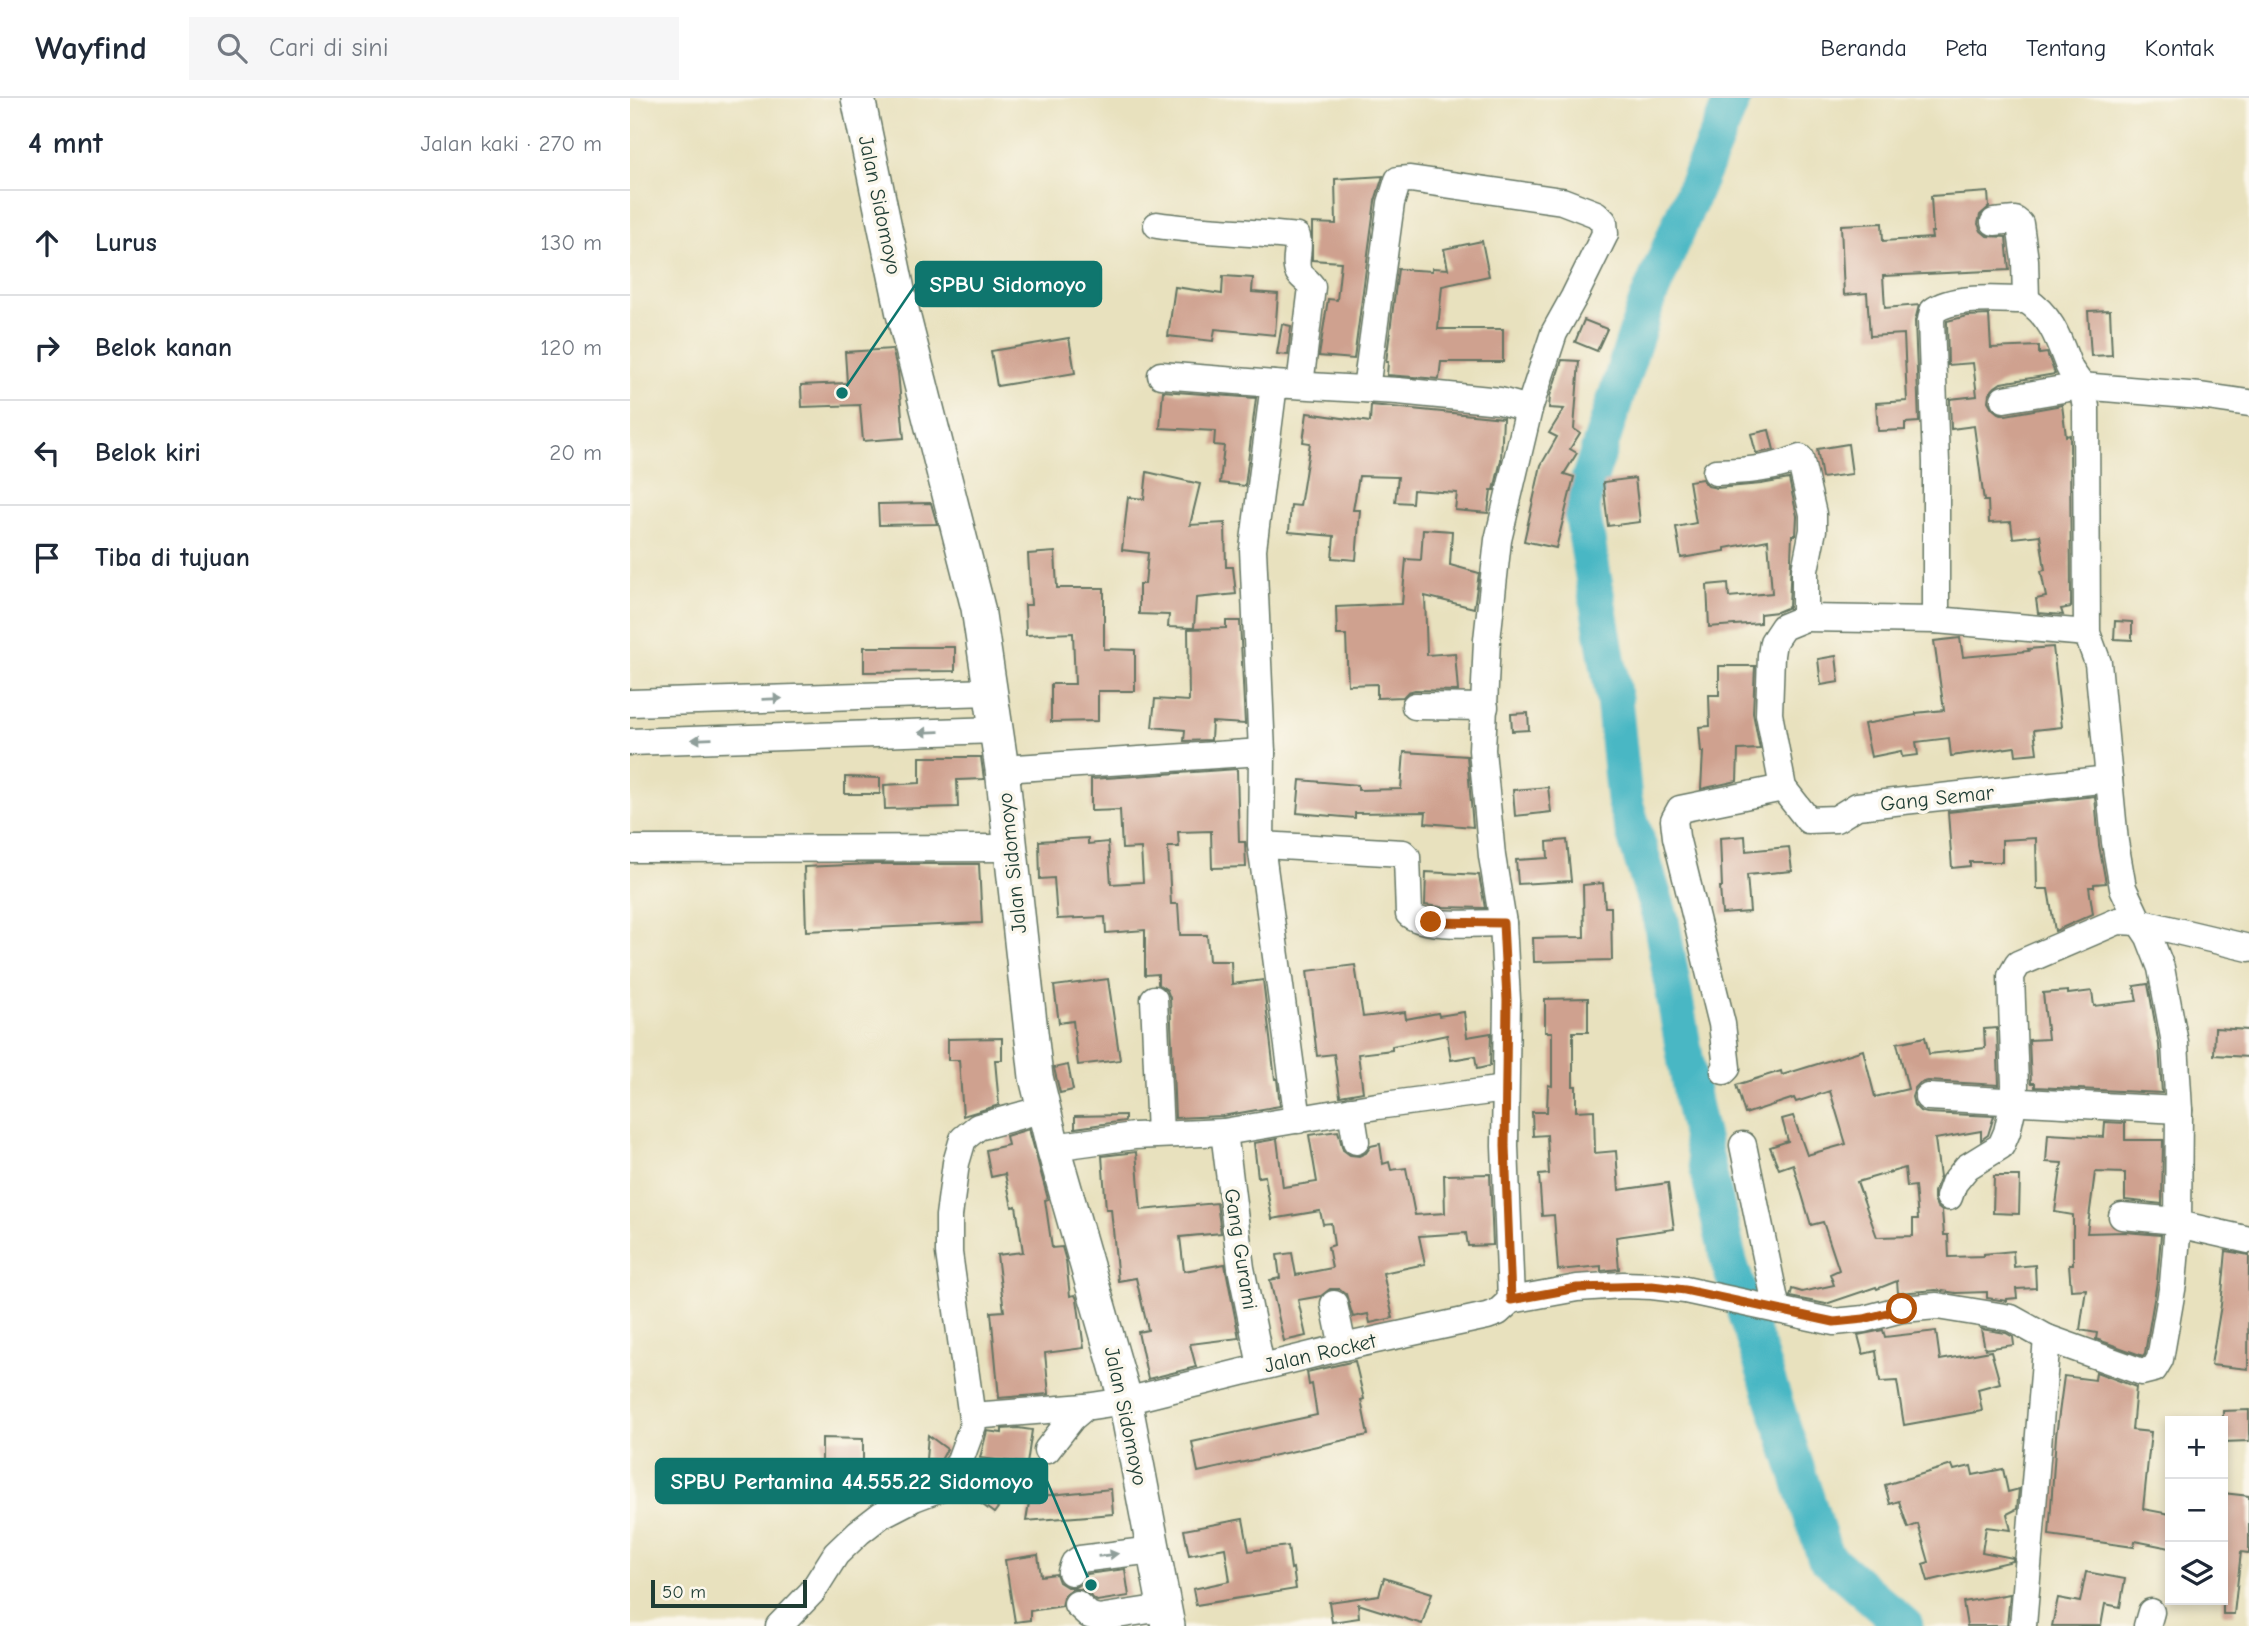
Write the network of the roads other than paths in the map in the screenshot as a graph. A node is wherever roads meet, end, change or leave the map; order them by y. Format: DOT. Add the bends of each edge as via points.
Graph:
graph roads {
  1 [pos="858,98"];
  2 [pos="1994,222"];
  3 [pos="1157,225"];
  4 [pos="2026,300"];
  5 [pos="1161,375"];
  6 [pos="1287,384"];
  7 [pos="2081,386"];
  8 [pos="1366,388"];
  9 [pos="2004,399"];
  10 [pos="2249,403"];
  11 [pos="1529,409"];
  12 [pos="1716,472"];
  13 [pos="1805,618"];
  14 [pos="1936,620"];
  15 [pos="2087,633"];
  16 [pos="991,692"];
  17 [pos="630,703"];
  18 [pos="1415,706"];
  19 [pos="1485,707"];
  20 [pos="997,730"];
  21 [pos="630,741"];
  22 [pos="1262,752"];
  23 [pos="1002,769"];
  24 [pos="2109,779"];
  25 [pos="1783,788"];
  26 [pos="1262,845"];
  27 [pos="1010,848"];
  28 [pos="630,849"];
  29 [pos="2139,922"];
  30 [pos="1503,923"];
  31 [pos="2249,948"];
  32 [pos="1154,999"];
  33 [pos="1724,1071"];
  34 [pos="1504,1089"];
  35 [pos="1928,1097"];
  36 [pos="2014,1101"];
  37 [pos="1044,1109"];
  38 [pos="1351,1110"];
  39 [pos="2179,1110"];
  40 [pos="1298,1120"];
  41 [pos="1224,1132"];
  42 [pos="1160,1134"];
  43 [pos="1356,1141"];
  44 [pos="1743,1145"];
  45 [pos="1053,1147"];
  46 [pos="1948,1197"];
  47 [pos="2122,1216"];
  48 [pos="2178,1222"];
  49 [pos="2249,1240"];
  50 [pos="1511,1300"];
  51 [pos="1334,1304"];
  52 [pos="1777,1310"];
  53 [pos="2047,1338"];
  54 [pos="1343,1347"];
  55 [pos="1261,1366"];
  56 [pos="1125,1401"];
  57 [pos="1085,1407"];
  58 [pos="972,1416"];
  59 [pos="1047,1450"];
  60 [pos="1153,1550"];
  61 [pos="1071,1572"];
  62 [pos="1077,1604"];
  63 [pos="1166,1617"];
  64 [pos="779,1626"];
  65 [pos="2023,1626"];
  1 -- 16 [label="main road, Jalan Sidomoyo" via="903,314 978,608"];
  2 -- 4 [label="street" via="2015,220 2020,224"];
  3 -- 6 [label="street" via="1297,237 1297,269 1312,287"];
  4 -- 7 [label="street" via="2047,317"];
  4 -- 14 [label="street" via="1954,302 1933,311"];
  5 -- 6 [label="street"];
  6 -- 8 [label="street"];
  6 -- 22 [label="street" via="1253,548"];
  7 -- 9 [label="street"];
  7 -- 10 [label="street"];
  7 -- 15 [label="street" via="2086,407"];
  8 -- 11 [label="street" via="1500,401"];
  8 -- 11 [label="street" via="1391,203 1398,180 1410,179 1562,201 1604,222 1605,234 1554,333"];
  11 -- 19 [label="street" via="1498,540"];
  12 -- 13 [label="street" via="1749,471 1800,458 1813,514 1805,570"];
  13 -- 14 [label="street"];
  13 -- 25 [label="street" via="1783,627 1771,648 1769,714"];
  14 -- 15 [label="street"];
  15 -- 24 [label="street" via="2098,663"];
  17 -- 16 [label="street, one-way"];
  16 -- 20 [label="main road, Jalan Sidomoyo"];
  18 -- 19 [label="street"];
  19 -- 30 [label="street" via="1482,750"];
  20 -- 21 [label="street, one-way"];
  20 -- 23 [label="main road, Jalan Sidomoyo"];
  22 -- 23 [label="street"];
  22 -- 26 [label="street"];
  23 -- 27 [label="main road, Jalan Sidomoyo"];
  24 -- 25 [label="street, Gang Semar" via="1857,806 1836,819 1808,820"];
  24 -- 29 [label="street" via="2123,888"];
  25 -- 33 [label="street" via="1680,809 1674,820 1722,1024"];
  26 -- 30 [label="street" via="1402,853 1407,857 1409,914 1414,919"];
  26 -- 40 [label="street"];
  27 -- 28 [label="street"];
  27 -- 37 [label="main road, Jalan Sidomoyo"];
  29 -- 31 [label="street"];
  29 -- 36 [label="street" via="2118,921 2015,967 2011,976"];
  29 -- 39 [label="street" via="2161,968 2175,1043"];
  30 -- 34 [label="street" via="1507,1000"];
  32 -- 42 [label="street"];
  34 -- 38 [label="street"];
  34 -- 50 [label="street"];
  35 -- 36 [label="street"];
  36 -- 39 [label="street"];
  36 -- 46 [label="street" via="2001,1146 1967,1167"];
  37 -- 45 [label="main road, Jalan Sidomoyo"];
  37 -- 58 [label="street" via="978,1127 963,1139 956,1163 950,1253"];
  38 -- 40 [label="street"];
  38 -- 43 [label="street"];
  39 -- 48 [label="street"];
  40 -- 41 [label="street"];
  41 -- 42 [label="street"];
  41 -- 55 [label="street, Gang Gurami" via="1241,1268"];
  42 -- 45 [label="street"];
  44 -- 52 [label="street"];
  45 -- 56 [label="main road, Jalan Sidomoyo"];
  47 -- 48 [label="street"];
  48 -- 49 [label="street"];
  48 -- 53 [label="street, Jalan Rocket" via="2160,1359 2154,1369 2142,1372"];
  50 -- 52 [label="street, Jalan Rocket" via="1577,1288 1652,1286"];
  50 -- 54 [label="street, Jalan Rocket" via="1487,1316"];
  51 -- 54 [label="street"];
  52 -- 53 [label="street, Jalan Rocket" via="1834,1322 1937,1306 2011,1318"];
  53 -- 65 [label="street"];
  54 -- 55 [label="street, Jalan Rocket"];
  55 -- 56 [label="street, Jalan Rocket"];
  56 -- 57 [label="street, Jalan Rocket"];
  56 -- 60 [label="main road, Jalan Sidomoyo"];
  57 -- 58 [label="street, Jalan Rocket"];
  57 -- 59 [label="street"];
  58 -- 64 [label="street" via="959,1463 938,1489 881,1515 859,1532"];
  61 -- 60 [label="street, one-way" via="1080,1559"];
  60 -- 63 [label="main road, Jalan Sidomoyo"];
  62 -- 63 [label="street" via="1098,1618"];
}
